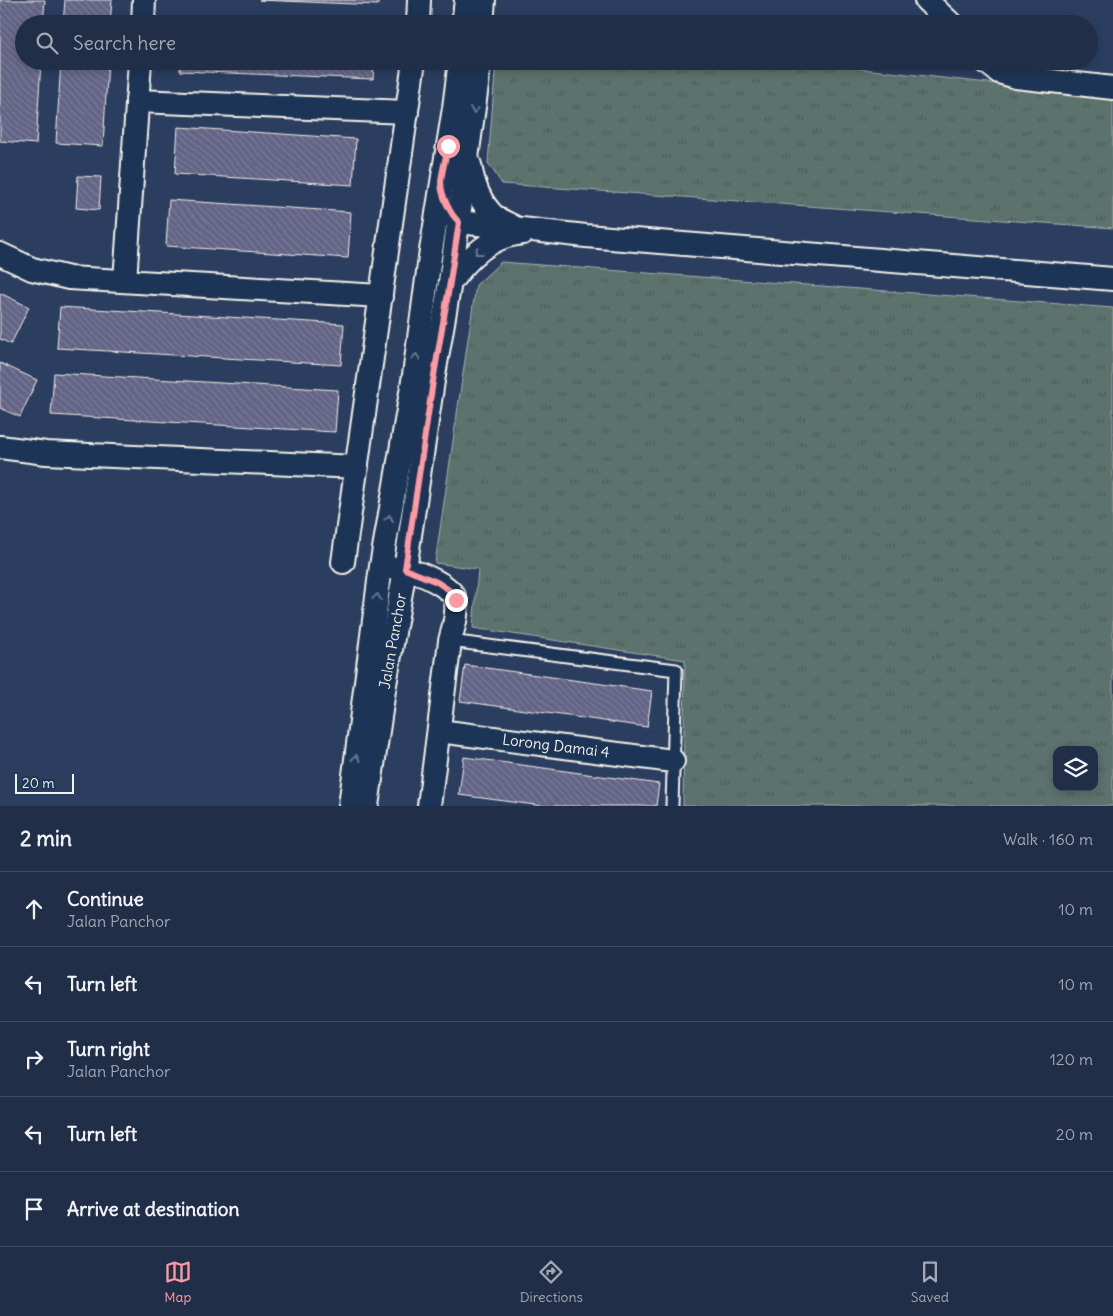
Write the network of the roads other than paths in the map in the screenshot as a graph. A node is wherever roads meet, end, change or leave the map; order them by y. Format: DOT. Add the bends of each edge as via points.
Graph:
graph roads {
  1 [pos="144,0"];
  2 [pos="418,0"];
  3 [pos="466,0"];
  4 [pos="484,0"];
  5 [pos="926,0"];
  6 [pos="143,15"];
  7 [pos="418,15"];
  8 [pos="464,15"];
  9 [pos="483,15"];
  10 [pos="942,15"];
  11 [pos="139,70"];
  12 [pos="413,70"];
  13 [pos="459,70"];
  14 [pos="478,70"];
  15 [pos="996,70"];
  16 [pos="1113,88"];
  17 [pos="137,101"];
  18 [pos="407,112"];
  19 [pos="468,151"];
  20 [pos="441,184"];
  21 [pos="459,222"];
  22 [pos="516,228"];
  23 [pos="539,230"];
  24 [pos="0,254"];
  25 [pos="430,257"];
  26 [pos="1113,279"];
  27 [pos="125,281"];
  28 [pos="450,282"];
  29 [pos="381,296"];
  30 [pos="0,447"];
  31 [pos="357,467"];
  32 [pos="343,562"];
  33 [pos="381,566"];
  34 [pos="405,569"];
  35 [pos="450,641"];
  36 [pos="439,730"];
  37 [pos="673,761"];
  38 [pos="350,806"];
  39 [pos="367,806"];
  40 [pos="429,806"];
  41 [pos="672,806"];
  1 -- 6 [label="street"];
  2 -- 7 [label="street"];
  3 -- 8 [label="street"];
  4 -- 9 [label="street"];
  5 -- 10 [label="street"];
  11 -- 17 [label="street"];
  12 -- 18 [label="street"];
  13 -- 20 [label="street, Jalan Panchor"];
  14 -- 19 [label="street, Jalan Panchor, one-way"];
  15 -- 16 [label="street" via="1016,77"];
  17 -- 18 [label="street"];
  17 -- 27 [label="street"];
  18 -- 29 [label="street"];
  19 -- 21 [label="street, Jalan Panchor"];
  19 -- 22 [label="street" via="475,185 486,208"];
  20 -- 21 [label="street" via="447,205"];
  20 -- 25 [label="street, Jalan Panchor"];
  21 -- 22 [label="street"];
  21 -- 25 [label="street" via="446,233"];
  21 -- 28 [label="street, Jalan Panchor"];
  22 -- 23 [label="street"];
  23 -- 26 [label="street"];
  23 -- 28 [label="street, one-way" via="505,236 490,243 464,264"];
  24 -- 27 [label="street" via="32,269 69,278"];
  33 -- 25 [label="street, Jalan Panchor, one-way" via="414,375"];
  27 -- 29 [label="street"];
  28 -- 34 [label="street, Jalan Panchor"];
  29 -- 31 [label="street"];
  30 -- 31 [label="street" via="46,453"];
  31 -- 32 [label="street"];
  33 -- 34 [label="street"];
  38 -- 33 [label="street, Jalan Panchor, one-way"];
  34 -- 35 [label="street" via="437,582 456,600 456,619"];
  34 -- 39 [label="street, Jalan Panchor"];
  35 -- 36 [label="street"];
  35 -- 37 [label="lane" via="676,670"];
  36 -- 37 [label="street, Lorong Damai 4"];
  36 -- 40 [label="street"];
  37 -- 41 [label="lane"];
}
